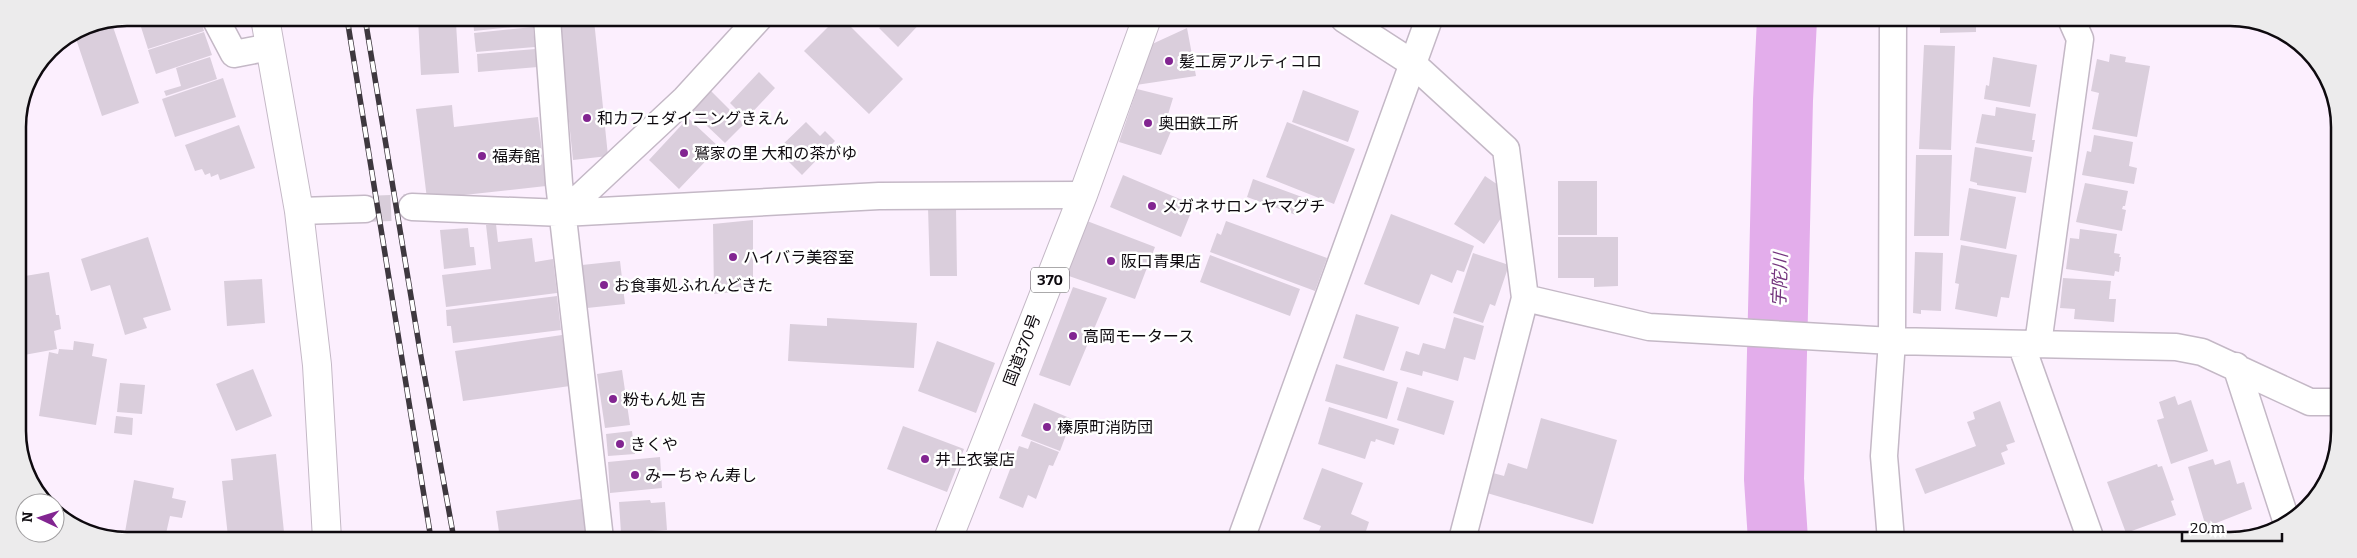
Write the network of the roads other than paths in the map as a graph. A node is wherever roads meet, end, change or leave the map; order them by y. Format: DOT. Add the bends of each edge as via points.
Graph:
graph roads {
  1 [pos="219,26"];
  2 [pos="266,26"];
  3 [pos="548,26"];
  4 [pos="752,26"];
  5 [pos="1144,26"];
  6 [pos="1355,26"];
  7 [pos="1426,26"];
  8 [pos="1893,26"];
  9 [pos="2074,26"];
  10 [pos="270,47"];
  11 [pos="1412,63"];
  12 [pos="1083,195"];
  13 [pos="412,207"];
  14 [pos="365,209"];
  15 [pos="299,211"];
  16 [pos="563,213"];
  17 [pos="1525,298"];
  18 [pos="1880,340"];
  19 [pos="2030,344"];
  20 [pos="2236,366"];
  21 [pos="2331,402"];
  22 [pos="2284,515"];
  23 [pos="327,532"];
  24 [pos="599,532"];
  25 [pos="951,532"];
  26 [pos="1244,532"];
  27 [pos="1464,532"];
  28 [pos="1890,532"];
  29 [pos="2089,532"];
  1 -- 10 [label="street" via="234,54"];
  2 -- 10 [label="main road"];
  3 -- 16 [label="street"];
  4 -- 16 [label="street" via="685,99"];
  5 -- 12 [label="main road, 国道370号 / 370"];
  6 -- 11 [label="street"];
  7 -- 11 [label="street"];
  8 -- 18 [label="street"];
  9 -- 19 [label="street" via="2080,38"];
  10 -- 15 [label="main road"];
  11 -- 17 [label="street" via="1506,149"];
  11 -- 26 [label="street"];
  12 -- 16 [label="street" via="878,196"];
  12 -- 25 [label="main road, 国道370号 / 370"];
  13 -- 16 [label="street"];
  14 -- 15 [label="street"];
  15 -- 23 [label="main road" via="317,365"];
  16 -- 24 [label="street"];
  17 -- 18 [label="street" via="1649,327"];
  17 -- 27 [label="street"];
  18 -- 19 [label="street"];
  18 -- 28 [label="street"];
  19 -- 20 [label="street" via="2176,347 2202,352"];
  19 -- 29 [label="street"];
  20 -- 21 [label="street" via="2310,402"];
  20 -- 22 [label="street"];
}
